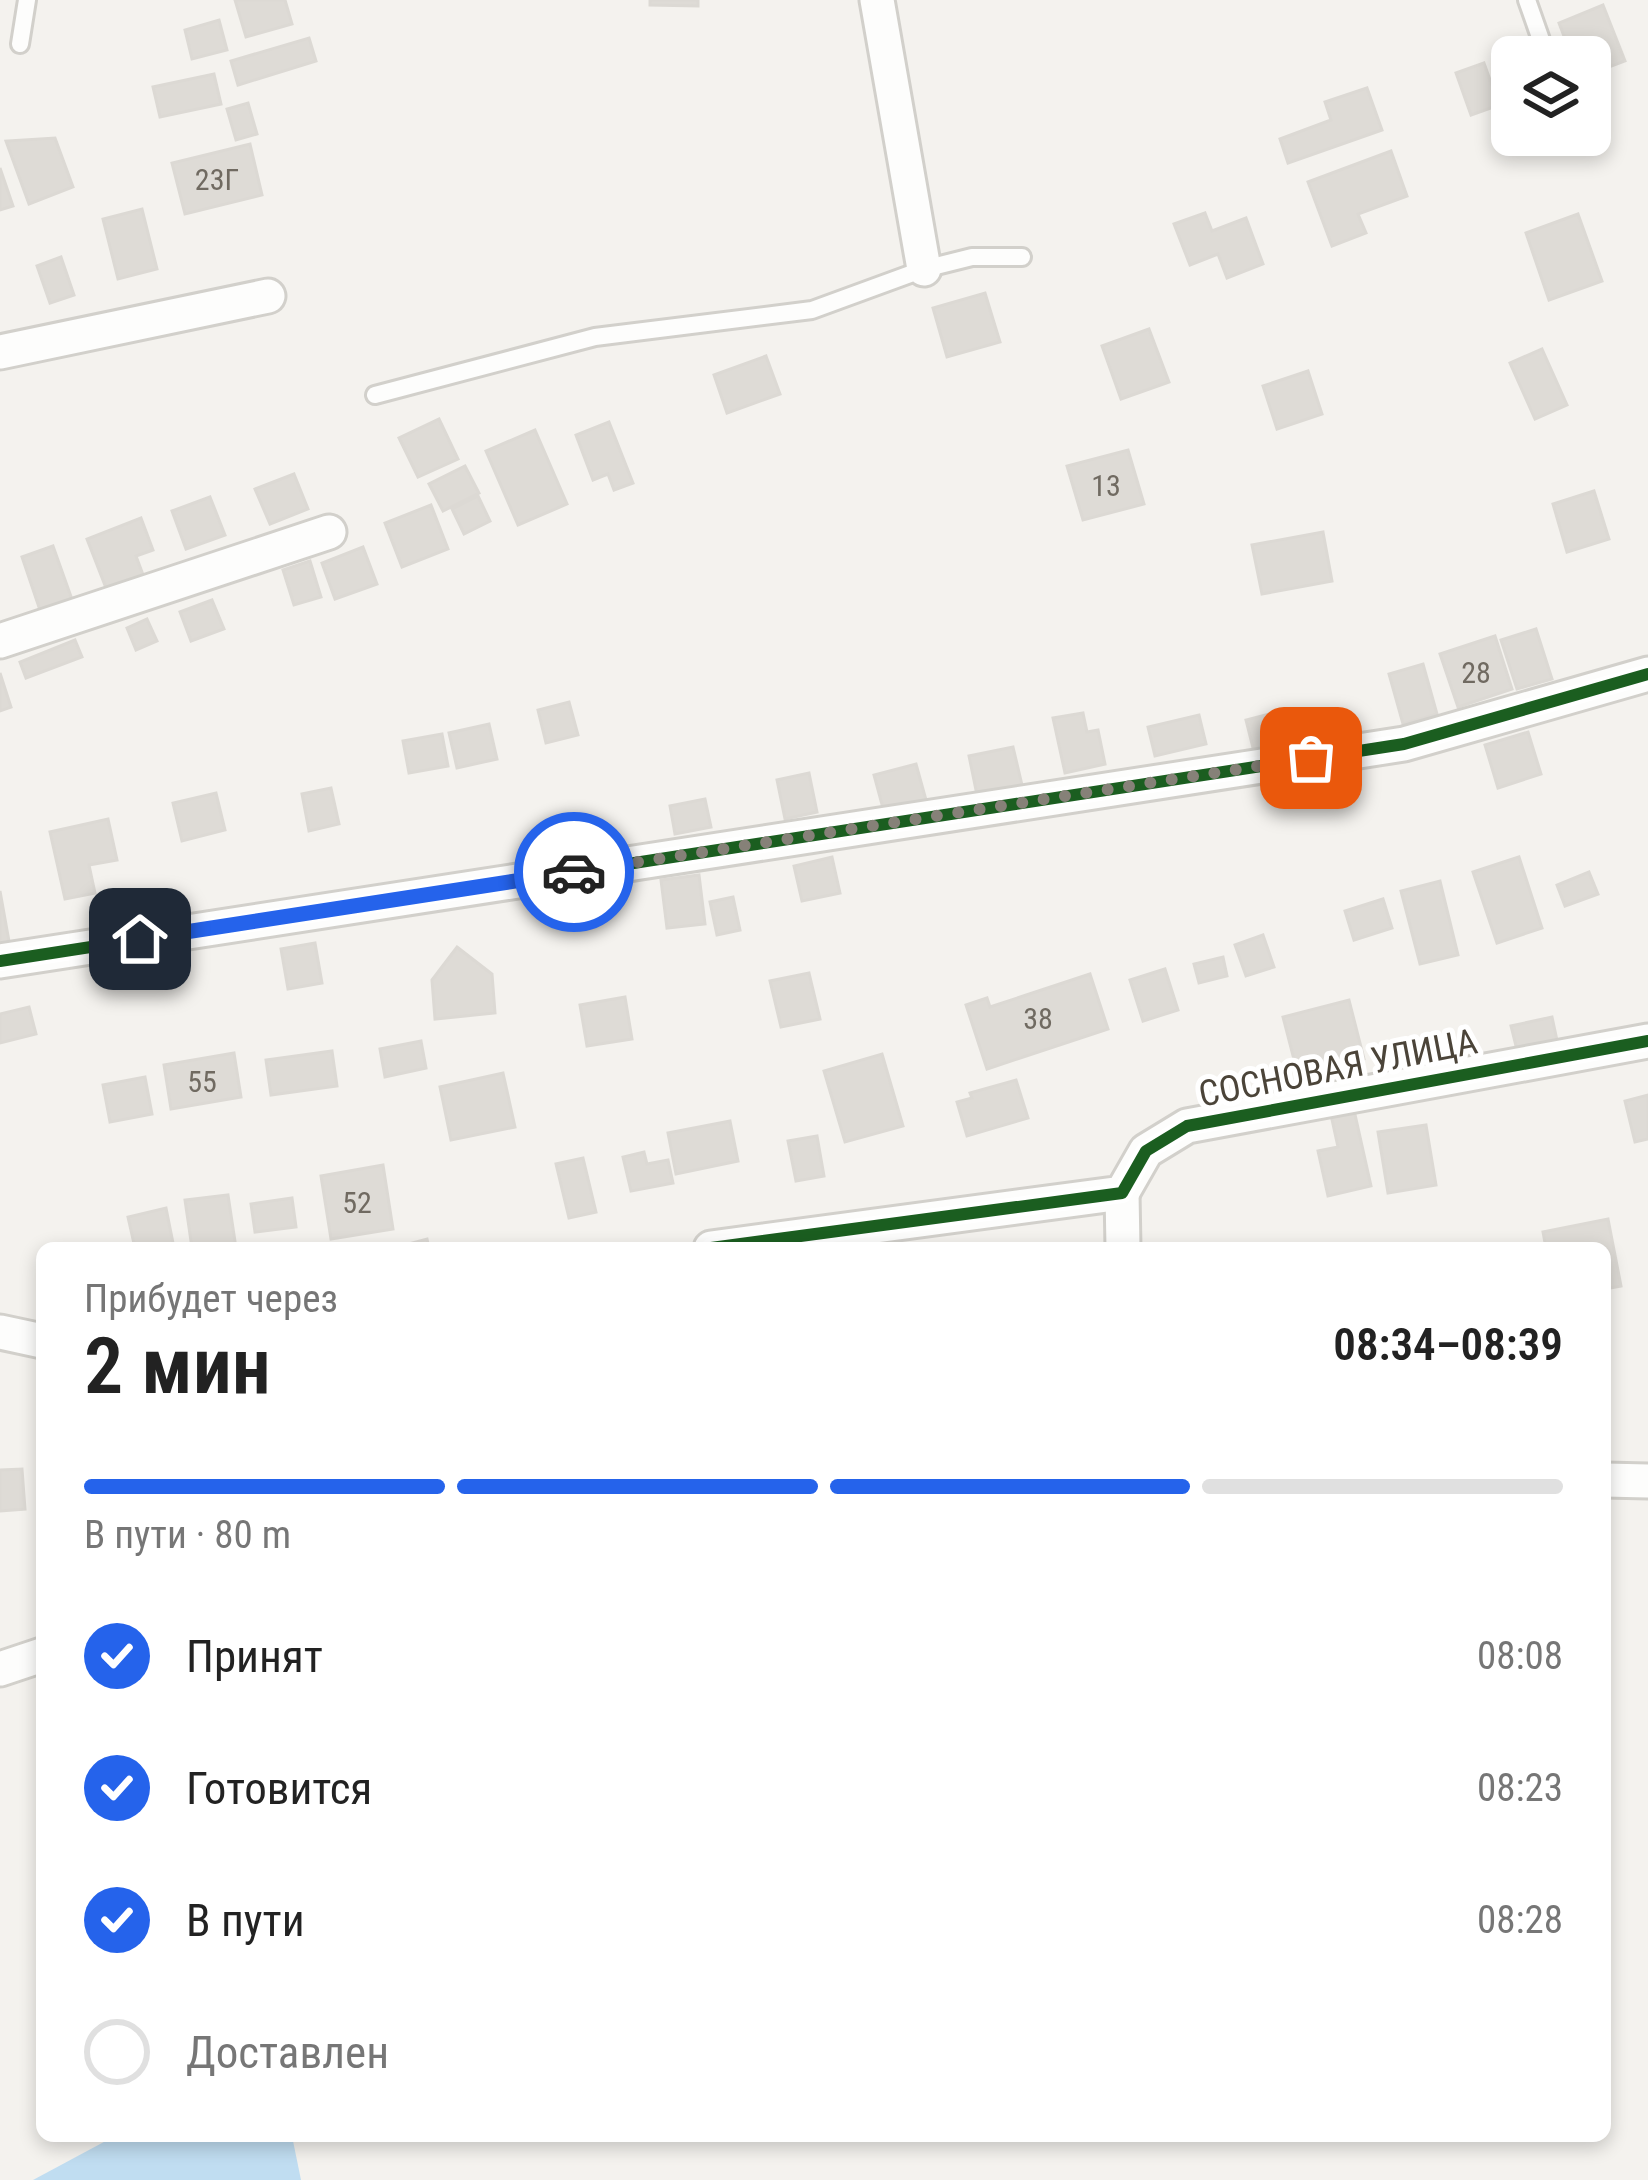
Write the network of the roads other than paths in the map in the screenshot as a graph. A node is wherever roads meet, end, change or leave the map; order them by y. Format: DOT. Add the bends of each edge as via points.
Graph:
graph roads {
  1 [pos="27,0"];
  2 [pos="878,0"];
  3 [pos="1527,0"];
  4 [pos="1540,36"];
  5 [pos="20,44"];
  6 [pos="1022,257"];
  7 [pos="924,269"];
  8 [pos="268,296"];
  9 [pos="0,352"];
  10 [pos="375,395"];
  11 [pos="329,532"];
  12 [pos="0,641"];
  13 [pos="1648,674"];
  14 [pos="0,961"];
  15 [pos="1648,1041"];
  16 [pos="1122,1192"];
  17 [pos="755,1242"];
  18 [pos="1123,1242"];
  19 [pos="0,1332"];
  20 [pos="36,1340"];
  21 [pos="1611,1480"];
  22 [pos="1648,1481"];
  23 [pos="36,1657"];
  24 [pos="0,1669"];
  1 -- 5 [label="lane"];
  2 -- 7 [label="street"];
  3 -- 4 [label="lane"];
  6 -- 7 [label="lane" via="972,257"];
  7 -- 10 [label="lane" via="812,310 595,337"];
  8 -- 9 [label="street"];
  11 -- 12 [label="street"];
  13 -- 14 [label="street" via="1404,744"];
  15 -- 16 [label="street, СОСНОВАЯ УЛИЦА" via="1187,1126 1145,1151"];
  16 -- 17 [label="street"];
  16 -- 18 [label="street"];
  19 -- 20 [label="street"];
  21 -- 22 [label="street"];
  23 -- 24 [label="street"];
}
